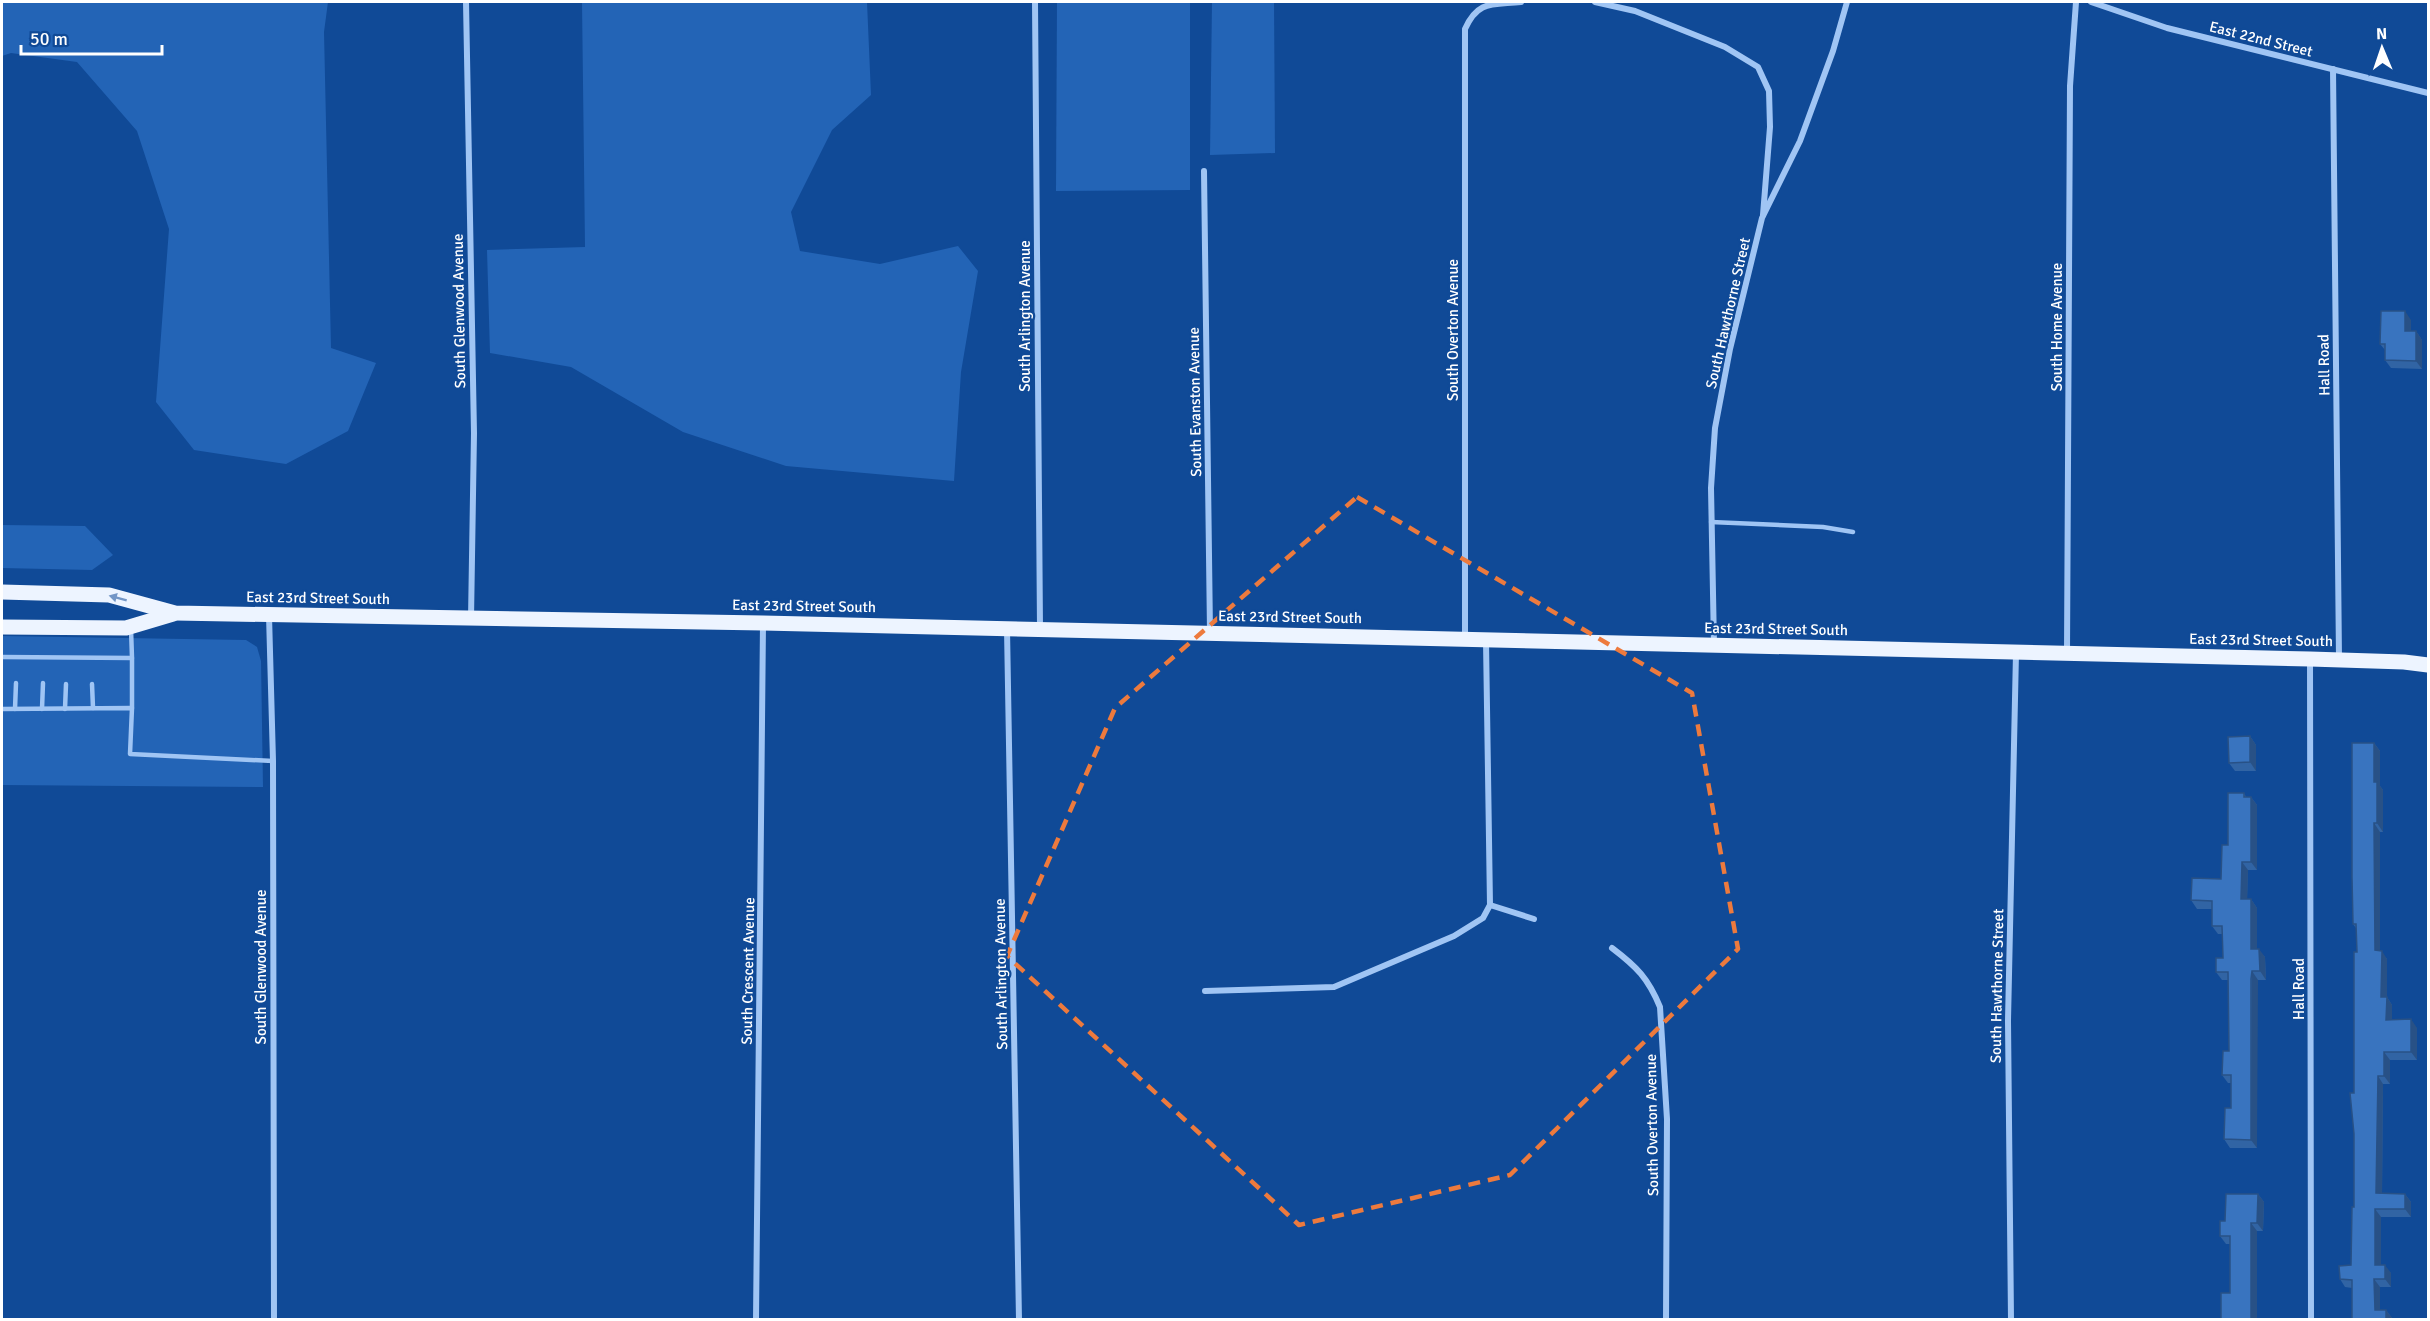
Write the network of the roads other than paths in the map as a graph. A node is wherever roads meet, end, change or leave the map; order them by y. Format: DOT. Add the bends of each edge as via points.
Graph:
graph roads {
  1 [pos="466,2"];
  2 [pos="1035,2"];
  3 [pos="1521,2"];
  4 [pos="1595,2"];
  5 [pos="1847,2"];
  6 [pos="2076,2"];
  7 [pos="2091,2"];
  8 [pos="2333,69"];
  9 [pos="2428,93"];
  10 [pos="1204,171"];
  11 [pos="1762,218"];
  12 [pos="1712,522"];
  13 [pos="1853,532"];
  14 [pos="2,592"];
  15 [pos="174,613"];
  16 [pos="269,614"];
  17 [pos="471,620"];
  18 [pos="763,623"];
  19 [pos="131,626"];
  20 [pos="2,627"];
  21 [pos="1007,629"];
  22 [pos="1040,630"];
  23 [pos="1210,633"];
  24 [pos="1465,639"];
  25 [pos="1486,640"];
  26 [pos="1714,645"];
  27 [pos="2016,652"];
  28 [pos="2067,654"];
  29 [pos="2,657"];
  30 [pos="132,658"];
  31 [pos="2428,658"];
  32 [pos="2310,659"];
  33 [pos="2339,660"];
  34 [pos="2404,662"];
  35 [pos="2428,665"];
  36 [pos="16,683"];
  37 [pos="43,683"];
  38 [pos="66,684"];
  39 [pos="92,684"];
  40 [pos="93,708"];
  41 [pos="132,708"];
  42 [pos="2,709"];
  43 [pos="15,709"];
  44 [pos="42,709"];
  45 [pos="65,709"];
  46 [pos="273,761"];
  47 [pos="1490,905"];
  48 [pos="1534,919"];
  49 [pos="1612,948"];
  50 [pos="1205,991"];
  51 [pos="274,1320"];
  52 [pos="756,1320"];
  53 [pos="1019,1320"];
  54 [pos="1666,1320"];
  55 [pos="2011,1320"];
  56 [pos="2311,1320"];
  1 -- 17 [label="street, South Glenwood Avenue" via="474,433"];
  2 -- 22 [label="street, South Arlington Avenue"];
  3 -- 24 [label="street, South Overton Avenue" via="1484,6 1471,14 1465,29"];
  4 -- 11 [label="street" via="1645,15 1725,47 1758,67 1768,91 1770,127"];
  5 -- 11 [label="street, South Hawthorne Street" via="1800,141"];
  6 -- 28 [label="street, South Home Avenue" via="2070,86"];
  7 -- 8 [label="street, East 22nd Street" via="2167,28"];
  8 -- 9 [label="street, East 22nd Street"];
  8 -- 33 [label="street, Hall Road"];
  10 -- 23 [label="street, South Evanston Avenue"];
  11 -- 12 [label="street, South Hawthorne Street" via="1715,428"];
  12 -- 13 [label="lane"];
  12 -- 26 [label="street, South Hawthorne Street"];
  15 -- 14 [label="main road, East 23rd Street South, one-way" via="109,595"];
  15 -- 16 [label="main road, East 23rd Street South"];
  15 -- 19 [label="main road, East 23rd Street South"];
  16 -- 17 [label="main road, East 23rd Street South"];
  16 -- 46 [label="street, South Glenwood Avenue"];
  17 -- 18 [label="main road, East 23rd Street South"];
  18 -- 21 [label="main road, East 23rd Street South"];
  18 -- 52 [label="street, South Crescent Avenue"];
  19 -- 20 [label="main road, East 23rd Street South"];
  19 -- 30 [label="lane"];
  21 -- 22 [label="main road, East 23rd Street South"];
  21 -- 53 [label="street, South Arlington Avenue"];
  22 -- 23 [label="main road, East 23rd Street South"];
  23 -- 24 [label="main road, East 23rd Street South"];
  24 -- 25 [label="main road, East 23rd Street South"];
  25 -- 26 [label="main road, East 23rd Street South"];
  25 -- 47 [label="street"];
  26 -- 27 [label="main road, East 23rd Street South"];
  27 -- 28 [label="main road, East 23rd Street South"];
  27 -- 55 [label="street, South Hawthorne Street" via="2008,1021"];
  28 -- 32 [label="main road, East 23rd Street South"];
  29 -- 30 [label="lane"];
  30 -- 41 [label="lane"];
  31 -- 34 [label="main road, East 23rd Street South"];
  32 -- 33 [label="main road, East 23rd Street South"];
  32 -- 56 [label="street, Hall Road"];
  33 -- 34 [label="main road, East 23rd Street South"];
  34 -- 35 [label="main road, East 23rd Street South"];
  36 -- 43 [label="lane"];
  37 -- 44 [label="lane"];
  38 -- 45 [label="lane"];
  39 -- 40 [label="lane"];
  40 -- 41 [label="lane"];
  40 -- 45 [label="lane"];
  41 -- 46 [label="lane" via="130,754"];
  42 -- 43 [label="lane"];
  43 -- 44 [label="lane"];
  44 -- 45 [label="lane"];
  46 -- 51 [label="street, South Glenwood Avenue"];
  47 -- 48 [label="street"];
  47 -- 50 [label="street" via="1483,918 1455,936 1334,987"];
  49 -- 54 [label="street, South Overton Avenue" via="1638,968 1660,1007 1667,1119"];
}
